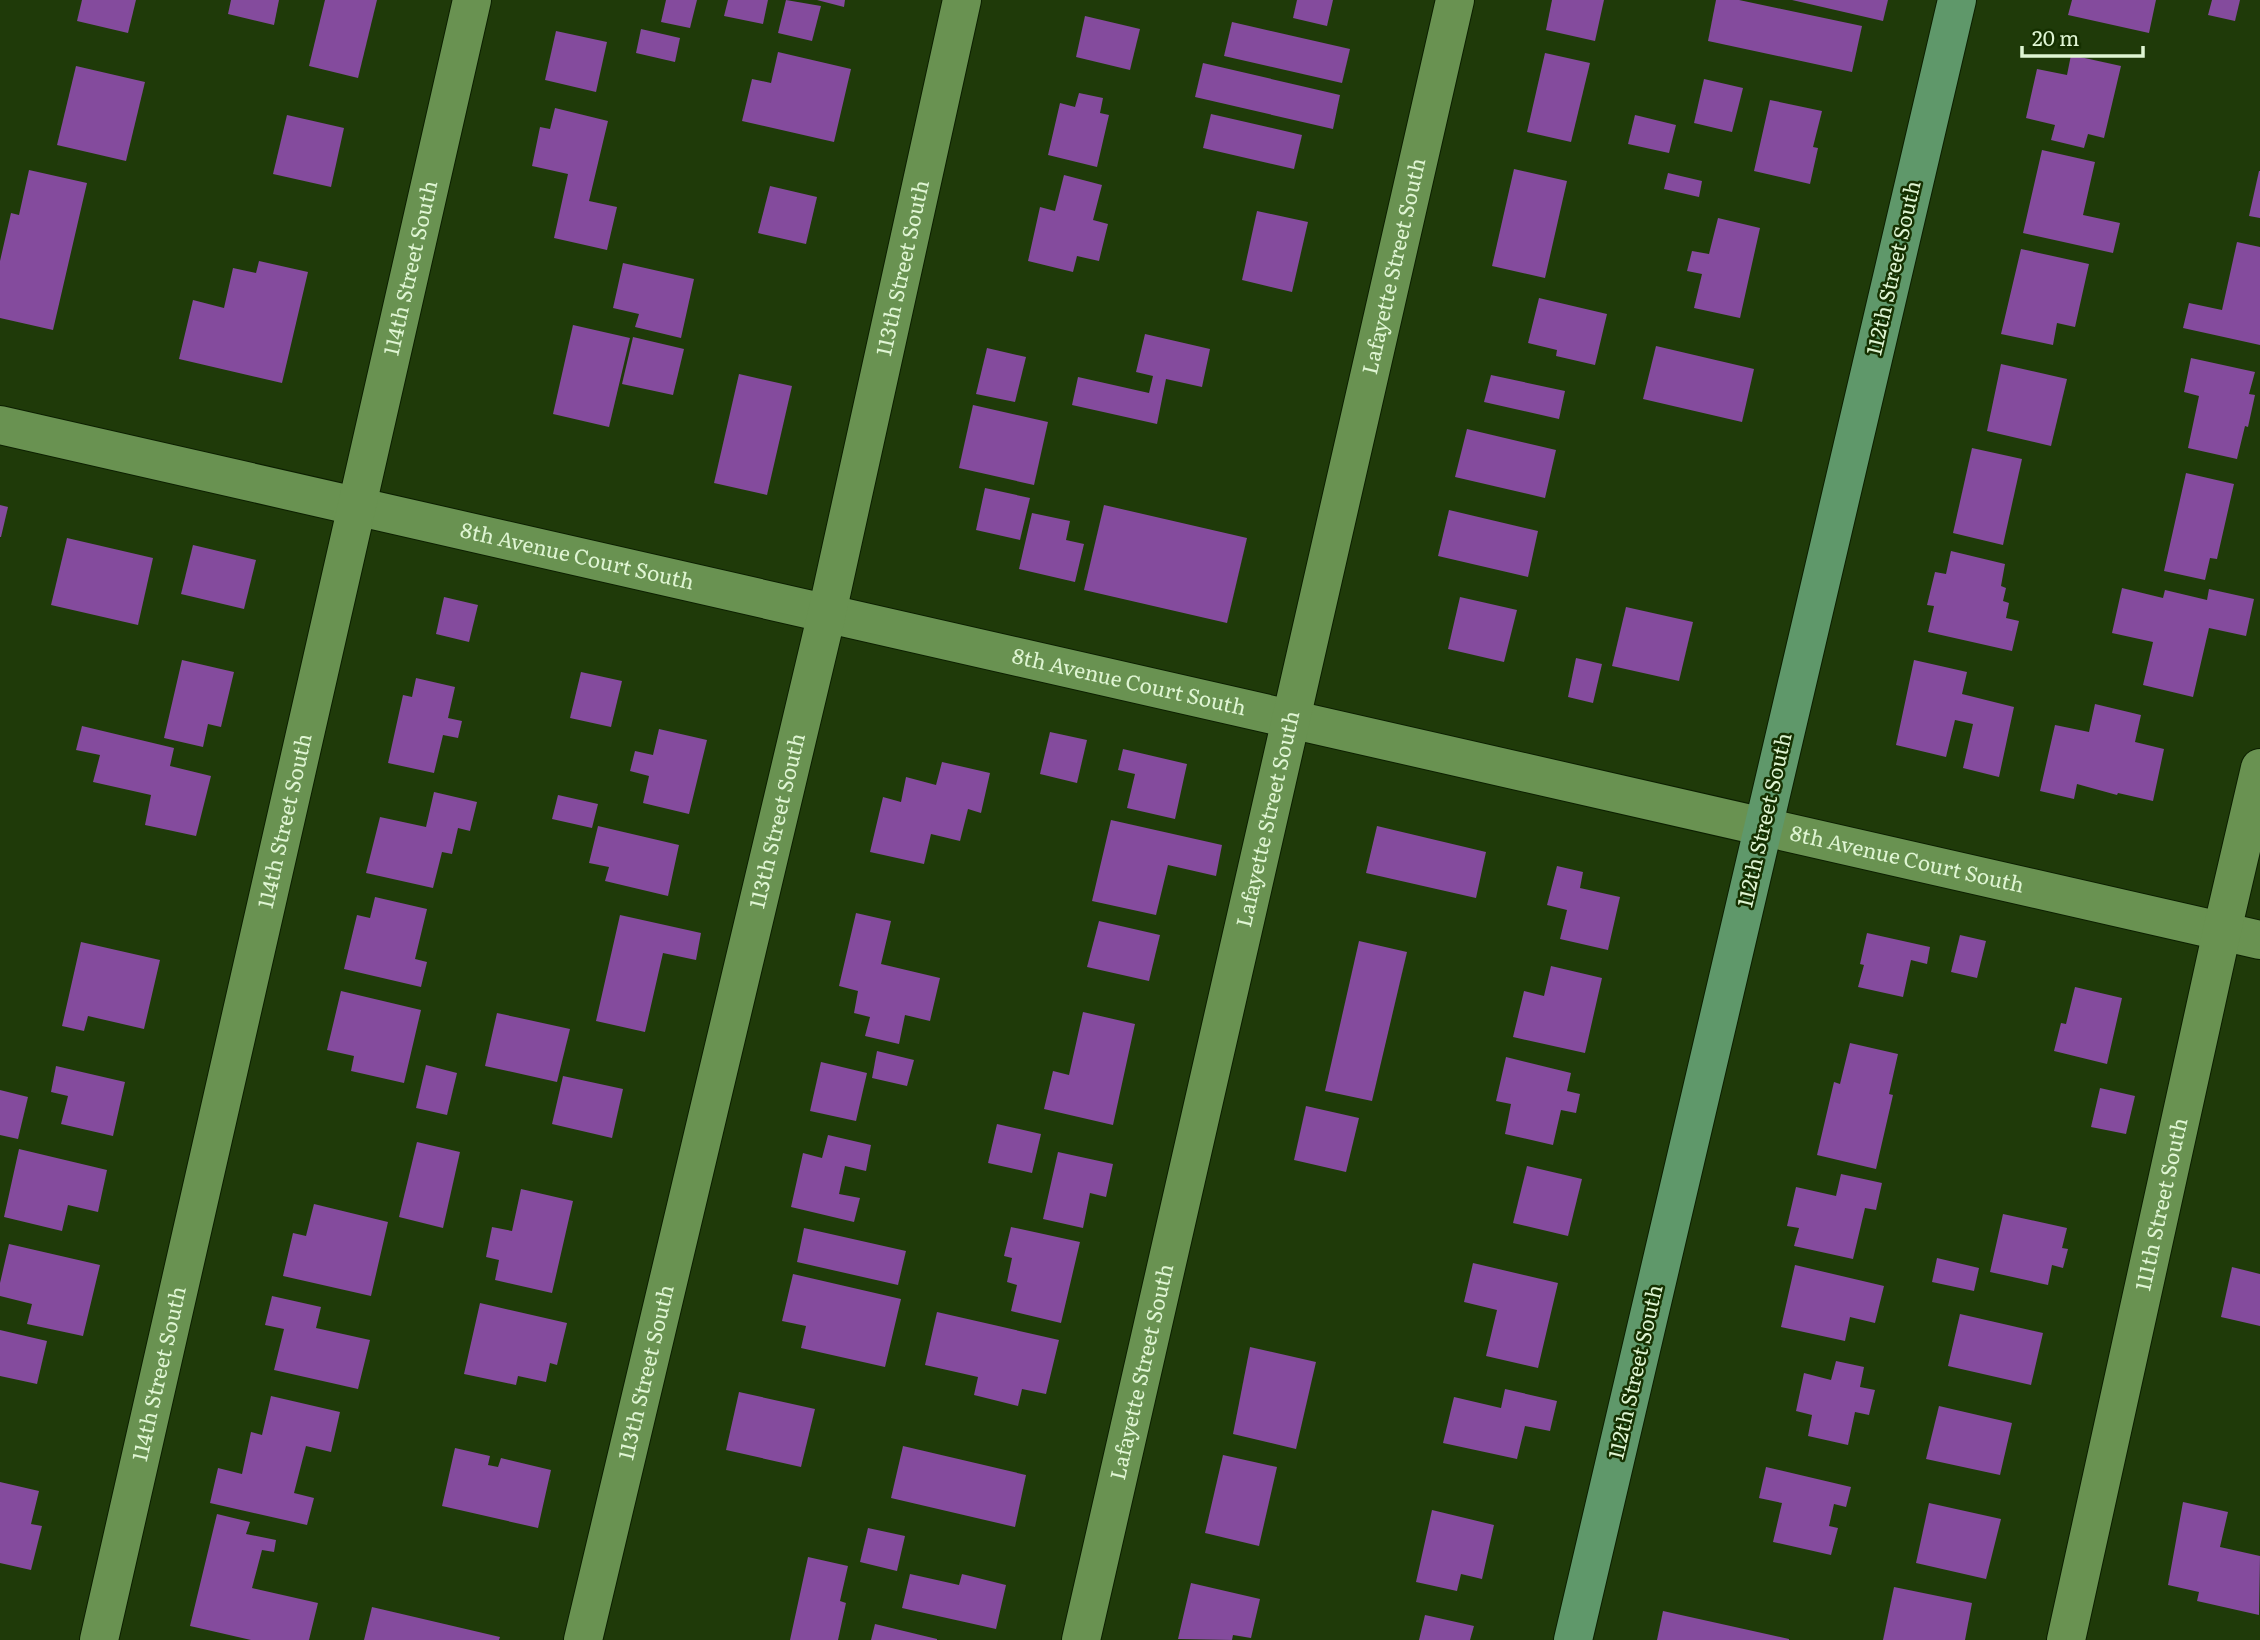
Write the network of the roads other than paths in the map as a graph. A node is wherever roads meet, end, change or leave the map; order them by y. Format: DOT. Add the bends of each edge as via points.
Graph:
graph roads {
  1 [pos="472,0"];
  2 [pos="962,0"];
  3 [pos="1455,0"];
  4 [pos="1956,0"];
  5 [pos="0,425"];
  6 [pos="355,506"];
  7 [pos="827,613"];
  8 [pos="1291,719"];
  9 [pos="2260,768"];
  10 [pos="1763,827"];
  11 [pos="2222,931"];
  12 [pos="2260,940"];
  13 [pos="99,1640"];
  14 [pos="583,1640"];
  15 [pos="1082,1640"];
  16 [pos="1573,1640"];
  17 [pos="2066,1640"];
  1 -- 6 [label="street, 114th Street South"];
  2 -- 7 [label="street, 113th Street South"];
  3 -- 8 [label="street, Lafayette Street South"];
  4 -- 10 [label="main road, 112th Street South"];
  5 -- 6 [label="street, 8th Avenue Court South"];
  6 -- 7 [label="street, 8th Avenue Court South"];
  6 -- 13 [label="street, 114th Street South"];
  7 -- 8 [label="street, 8th Avenue Court South"];
  7 -- 14 [label="street, 113th Street South"];
  8 -- 10 [label="street, 8th Avenue Court South"];
  8 -- 15 [label="street, Lafayette Street South"];
  9 -- 11 [label="street, 111th Street South"];
  10 -- 11 [label="street, 8th Avenue Court South"];
  10 -- 16 [label="main road, 112th Street South"];
  11 -- 12 [label="street, 8th Avenue Court South"];
  11 -- 17 [label="street, 111th Street South"];
}
